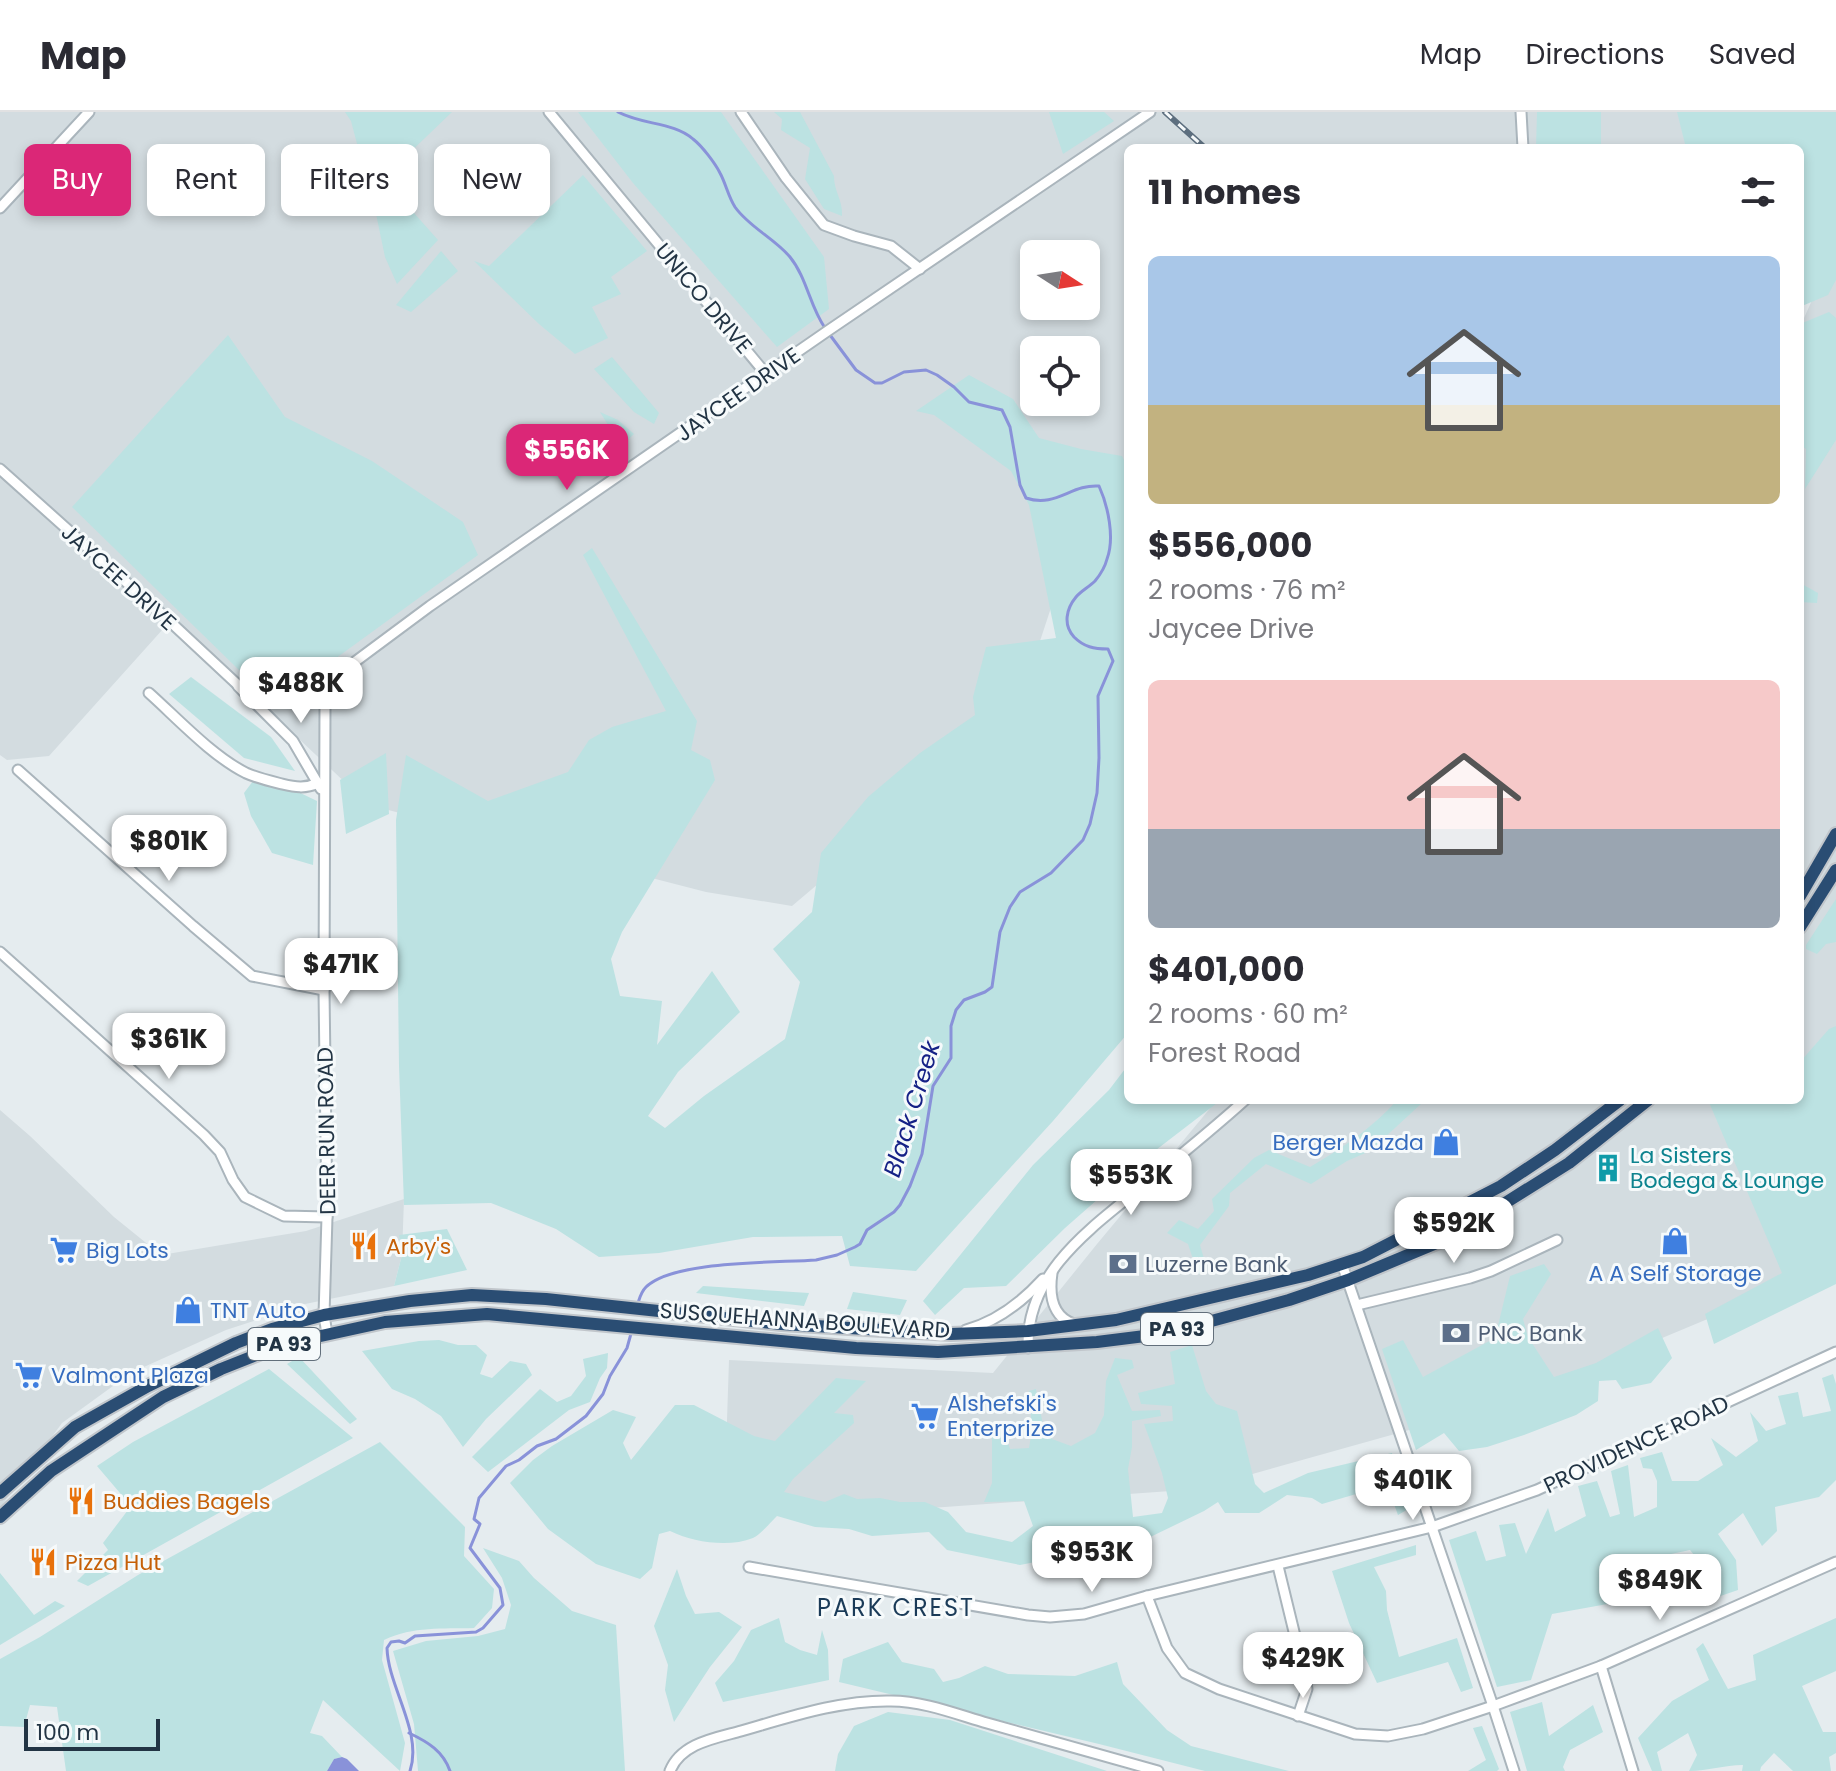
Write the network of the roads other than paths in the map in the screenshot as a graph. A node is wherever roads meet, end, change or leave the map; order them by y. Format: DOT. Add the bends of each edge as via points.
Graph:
graph roads {
  1 [pos="89,112"];
  2 [pos="549,112"];
  3 [pos="741,112"];
  4 [pos="1150,112"];
  5 [pos="1521,112"];
  6 [pos="1523,144"];
  7 [pos="0,208"];
  8 [pos="920,269"];
  9 [pos="766,374"];
  10 [pos="0,469"];
  11 [pos="238,685"];
  12 [pos="321,687"];
  13 [pos="149,693"];
  14 [pos="18,770"];
  15 [pos="318,783"];
  16 [pos="325,795"];
  17 [pos="1836,834"];
  18 [pos="1836,870"];
  19 [pos="1804,889"];
  20 [pos="1804,921"];
  21 [pos="0,952"];
  22 [pos="324,990"];
  23 [pos="1240,1104"];
  24 [pos="1615,1104"];
  25 [pos="1643,1104"];
  26 [pos="327,1217"];
  27 [pos="1557,1240"];
  28 [pos="1342,1264"];
  29 [pos="1053,1268"];
  30 [pos="1348,1280"];
  31 [pos="1357,1305"];
  32 [pos="324,1315"];
  33 [pos="1081,1326"];
  34 [pos="1028,1331"];
  35 [pos="327,1334"];
  36 [pos="951,1334"];
  37 [pos="1028,1348"];
  38 [pos="1836,1352"];
  39 [pos="0,1493"];
  40 [pos="0,1517"];
  41 [pos="1432,1527"];
  42 [pos="1836,1562"];
  43 [pos="1278,1566"];
  44 [pos="749,1567"];
  45 [pos="1147,1596"];
  46 [pos="1601,1666"];
  47 [pos="1493,1706"];
  48 [pos="1298,1716"];
  49 [pos="670,1771"];
  50 [pos="1158,1771"];
  51 [pos="1514,1771"];
  52 [pos="1633,1771"];
  1 -- 7 [label="street"];
  2 -- 9 [label="street, UNICO DRIVE"];
  3 -- 8 [label="street" via="824,225 891,246"];
  4 -- 8 [label="street, JAYCEE DRIVE"];
  5 -- 6 [label="street"];
  8 -- 9 [label="street, JAYCEE DRIVE"];
  9 -- 12 [label="street, JAYCEE DRIVE"];
  10 -- 11 [label="street, JAYCEE DRIVE"];
  11 -- 12 [label="street" via="287,692"];
  11 -- 15 [label="street, JAYCEE DRIVE" via="293,741"];
  12 -- 16 [label="street, DEER RUN ROAD"];
  13 -- 15 [label="street" via="246,773 299,787"];
  14 -- 22 [label="street" via="252,976"];
  15 -- 16 [label="street, JAYCEE DRIVE"];
  16 -- 22 [label="street, DEER RUN ROAD"];
  17 -- 19 [label="highway"];
  18 -- 20 [label="highway"];
  21 -- 26 [label="street" via="204,1135 245,1197 284,1216"];
  22 -- 26 [label="street, DEER RUN ROAD"];
  23 -- 29 [label="street" via="1084,1234"];
  24 -- 28 [label="highway, SUSQUEHANNA BOULEVARD / PA 93" via="1501,1186"];
  25 -- 30 [label="highway, SUSQUEHANNA BOULEVARD / PA 93" via="1569,1163 1502,1205 1439,1242"];
  26 -- 32 [label="street, DEER RUN ROAD"];
  27 -- 31 [label="street" via="1470,1278"];
  28 -- 30 [label="street"];
  28 -- 33 [label="highway, SUSQUEHANNA BOULEVARD / PA 93"];
  29 -- 33 [label="street" via="1050,1295 1056,1311"];
  29 -- 34 [label="street" via="1033,1307"];
  29 -- 36 [label="street" via="1005,1311"];
  30 -- 31 [label="street"];
  30 -- 37 [label="highway, SUSQUEHANNA BOULEVARD / PA 93" via="1153,1335"];
  31 -- 41 [label="street"];
  32 -- 35 [label="street, DEER RUN ROAD"];
  32 -- 36 [label="highway, SUSQUEHANNA BOULEVARD / PA 93" via="472,1295"];
  32 -- 39 [label="highway, SUSQUEHANNA BOULEVARD / PA 93" via="236,1343 148,1386 75,1427"];
  33 -- 34 [label="highway, SUSQUEHANNA BOULEVARD / PA 93"];
  34 -- 36 [label="highway, SUSQUEHANNA BOULEVARD / PA 93"];
  34 -- 37 [label="street"];
  35 -- 37 [label="highway, SUSQUEHANNA BOULEVARD / PA 93" via="385,1322 487,1314 910,1351"];
  35 -- 40 [label="highway, SUSQUEHANNA BOULEVARD / PA 93" via="284,1344 163,1397 51,1471"];
  38 -- 41 [label="street, PROVIDENCE ROAD" via="1537,1490"];
  41 -- 43 [label="street, PROVIDENCE ROAD"];
  41 -- 47 [label="street"];
  42 -- 46 [label="street"];
  43 -- 45 [label="street, PROVIDENCE ROAD"];
  43 -- 48 [label="street" via="1307,1689"];
  44 -- 45 [label="street, PROVIDENCE ROAD" via="1050,1617 1084,1614"];
  45 -- 48 [label="street" via="1167,1648 1185,1673"];
  46 -- 47 [label="street"];
  46 -- 52 [label="street"];
  47 -- 48 [label="street" via="1388,1736 1355,1734"];
  47 -- 51 [label="street"];
  49 -- 50 [label="street" via="685,1751 710,1739 819,1709 892,1701 946,1711"];
}
